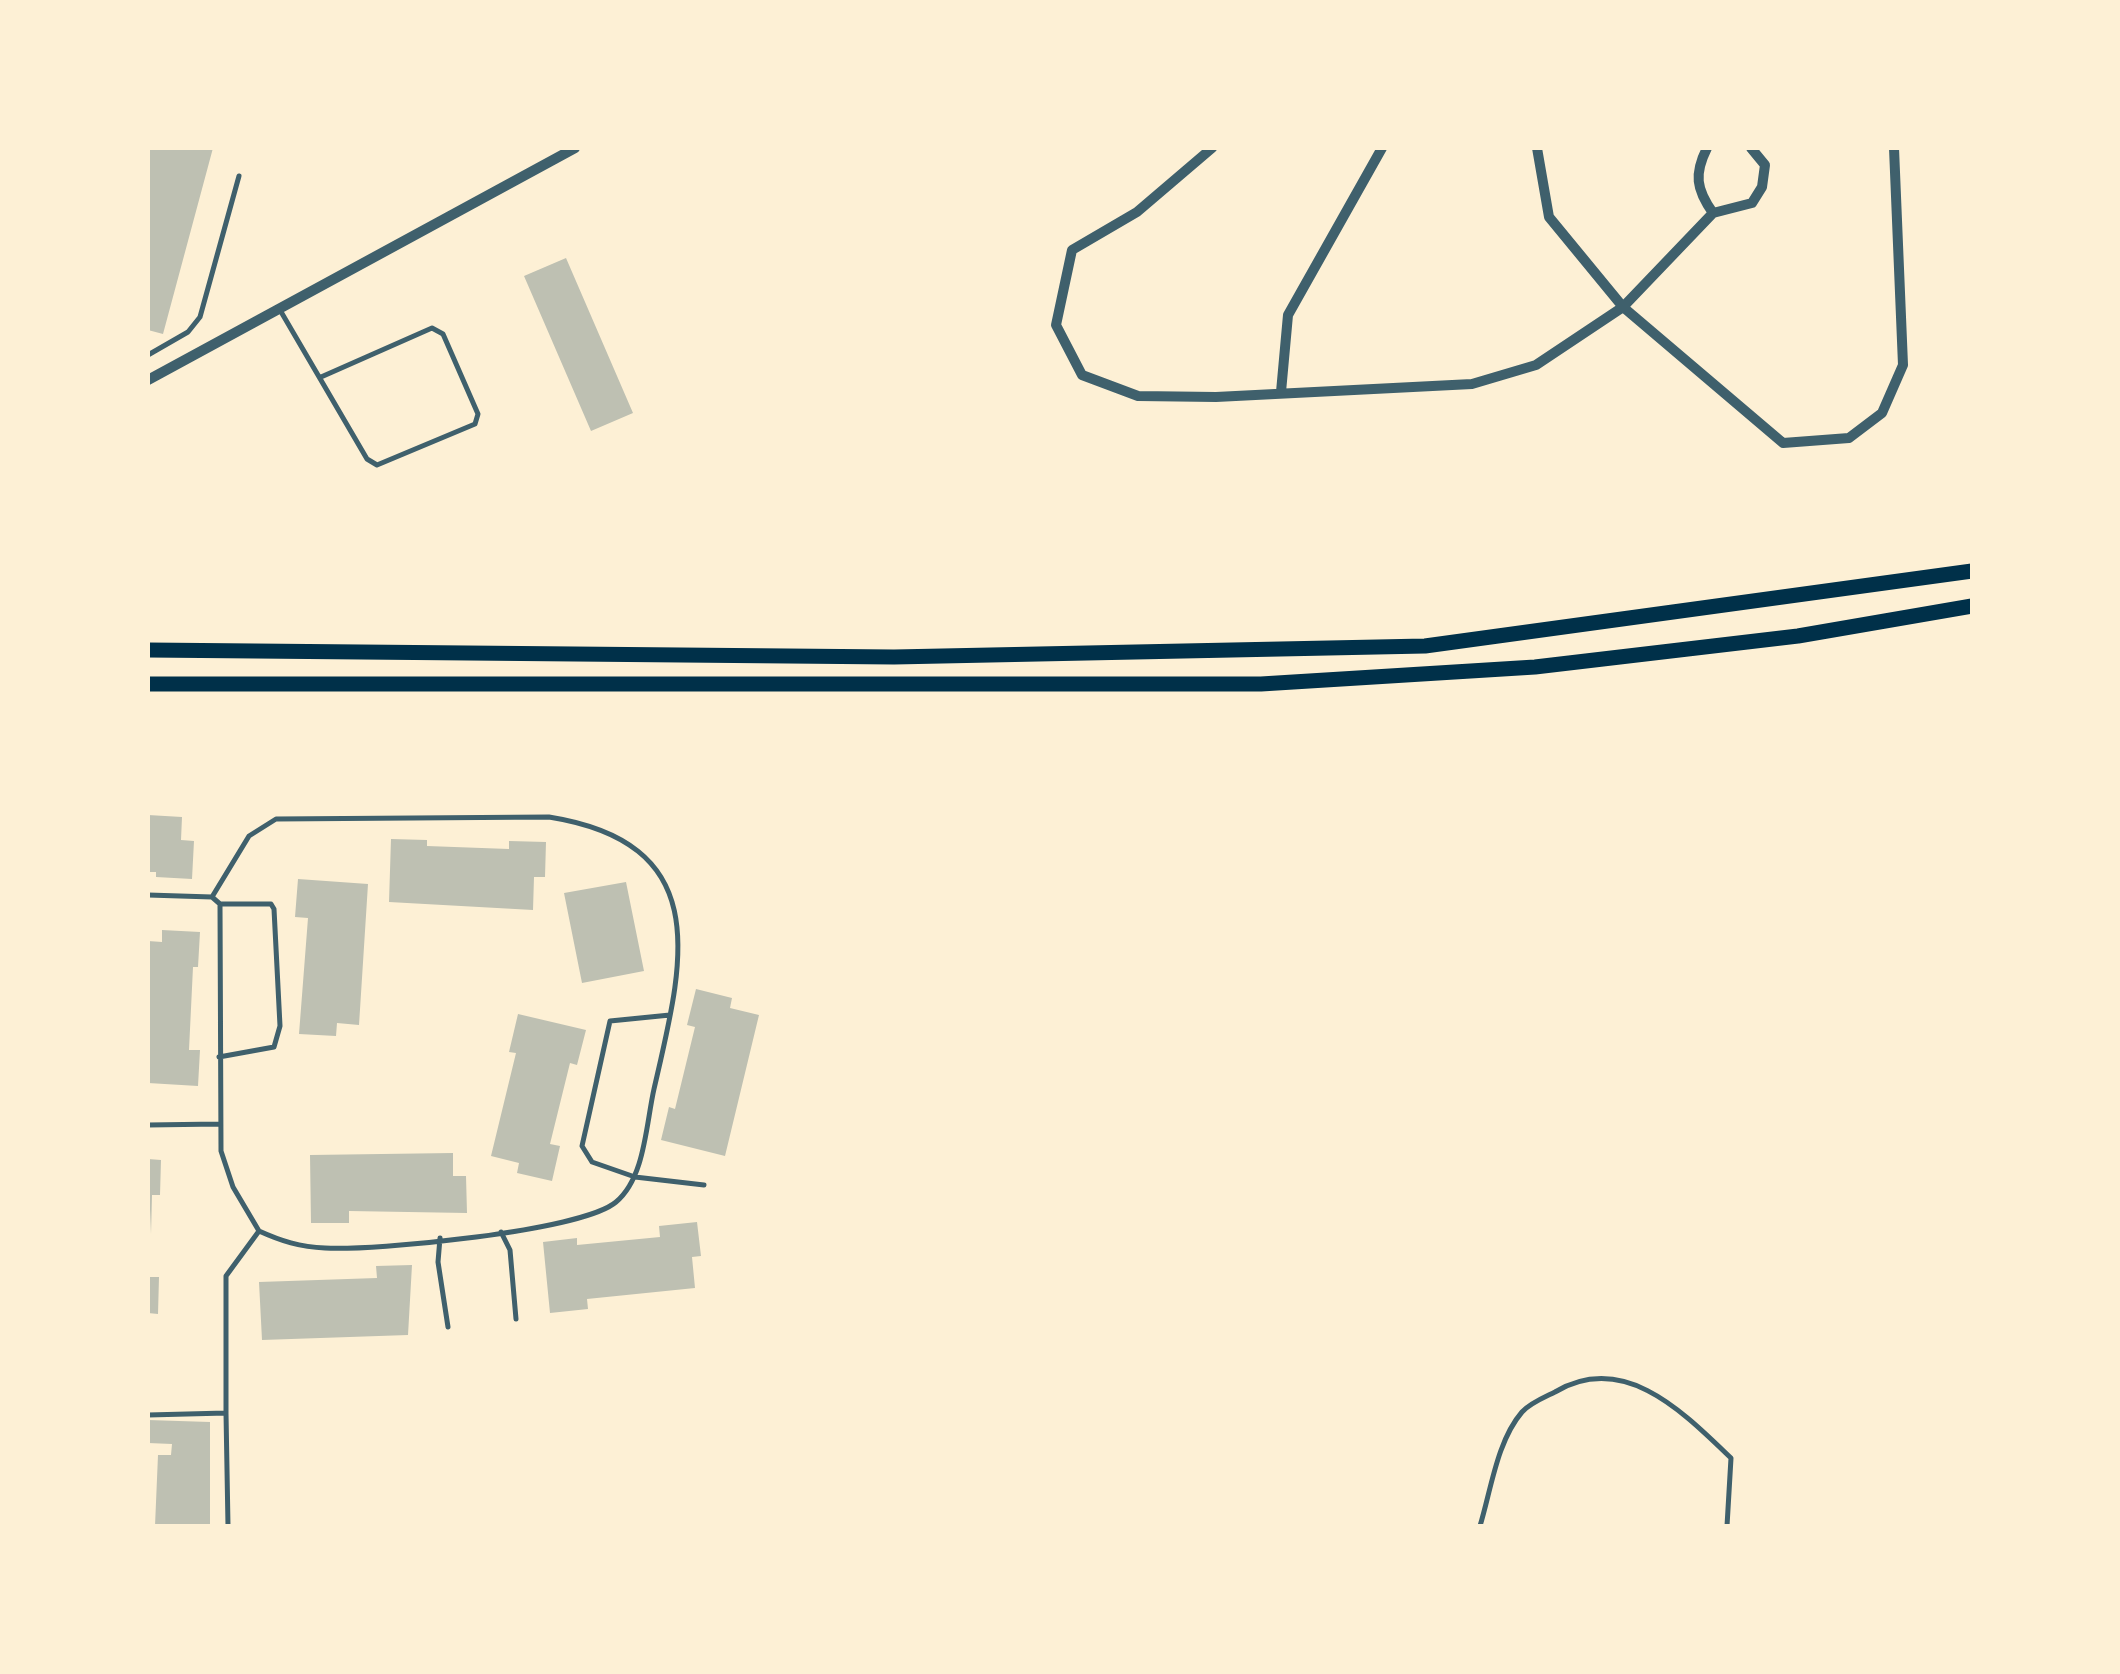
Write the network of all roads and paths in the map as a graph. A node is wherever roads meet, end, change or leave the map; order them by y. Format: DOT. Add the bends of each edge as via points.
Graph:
graph roads {
  1 [pos="575,148"];
  2 [pos="1212,148"];
  3 [pos="1382,148"];
  4 [pos="1537,148"];
  5 [pos="1706,148"];
  6 [pos="1751,148"];
  7 [pos="1894,148"];
  8 [pos="239,176"];
  9 [pos="1712,213"];
  10 [pos="1622,307"];
  11 [pos="280,310"];
  12 [pos="148,355"];
  13 [pos="321,377"];
  14 [pos="148,380"];
  15 [pos="1281,392"];
  16 [pos="1972,572"];
  17 [pos="1972,606"];
  18 [pos="148,650"];
  19 [pos="148,684"];
  20 [pos="148,895"];
  21 [pos="212,896"];
  22 [pos="220,904"];
  23 [pos="670,1015"];
  24 [pos="219,1057"];
  25 [pos="219,1124"];
  26 [pos="148,1126"];
  27 [pos="635,1177"];
  28 [pos="704,1185"];
  29 [pos="259,1231"];
  30 [pos="501,1232"];
  31 [pos="440,1238"];
  32 [pos="516,1319"];
  33 [pos="448,1328"];
  34 [pos="226,1414"];
  35 [pos="148,1415"];
  36 [pos="228,1526"];
  37 [pos="1480,1526"];
  38 [pos="1727,1526"];
  1 -- 11 [label="street"];
  2 -- 15 [label="street" via="1137,212 1072,250 1056,325 1082,374 1138,396"];
  3 -- 15 [label="street" via="1288,315"];
  4 -- 10 [label="street" via="1549,217"];
  5 -- 9 [label="street" via="1696,170"];
  6 -- 9 [label="street" via="1764,165 1762,188 1752,203"];
  7 -- 10 [label="street" via="1903,364 1882,413 1850,438 1782,443"];
  8 -- 12 [label="lane" via="200,317 188,332"];
  9 -- 10 [label="street"];
  10 -- 15 [label="street" via="1536,365 1472,384"];
  11 -- 13 [label="lane"];
  11 -- 14 [label="street"];
  13 -- 13 [label="lane" via="376,465 475,424 474,399 444,334 432,328"];
  16 -- 18 [label="main road" via="1426,646 913,657"];
  17 -- 19 [label="main road" via="1798,636 1554,665 1261,684"];
  20 -- 21 [label="lane"];
  21 -- 22 [label="lane"];
  21 -- 23 [label="lane" via="249,836 276,819 549,817 588,823 640,850 668,890 680,943"];
  22 -- 24 [label="lane"];
  22 -- 24 [label="lane" via="274,909 280,1026 274,1047"];
  23 -- 27 [label="lane"];
  23 -- 27 [label="lane" via="610,1021 582,1146 592,1162"];
  24 -- 25 [label="lane"];
  25 -- 26 [label="lane"];
  25 -- 29 [label="lane" via="233,1187"];
  27 -- 28 [label="lane"];
  27 -- 30 [label="lane" via="614,1204"];
  29 -- 31 [label="lane" via="292,1245 328,1248"];
  29 -- 34 [label="lane" via="226,1276"];
  30 -- 31 [label="lane"];
  30 -- 32 [label="lane" via="510,1250"];
  31 -- 33 [label="lane"];
  34 -- 35 [label="lane"];
  34 -- 36 [label="lane"];
  37 -- 38 [label="lane" via="1503,1448 1523,1410 1576,1379 1633,1380 1686,1414 1731,1458"];
}
